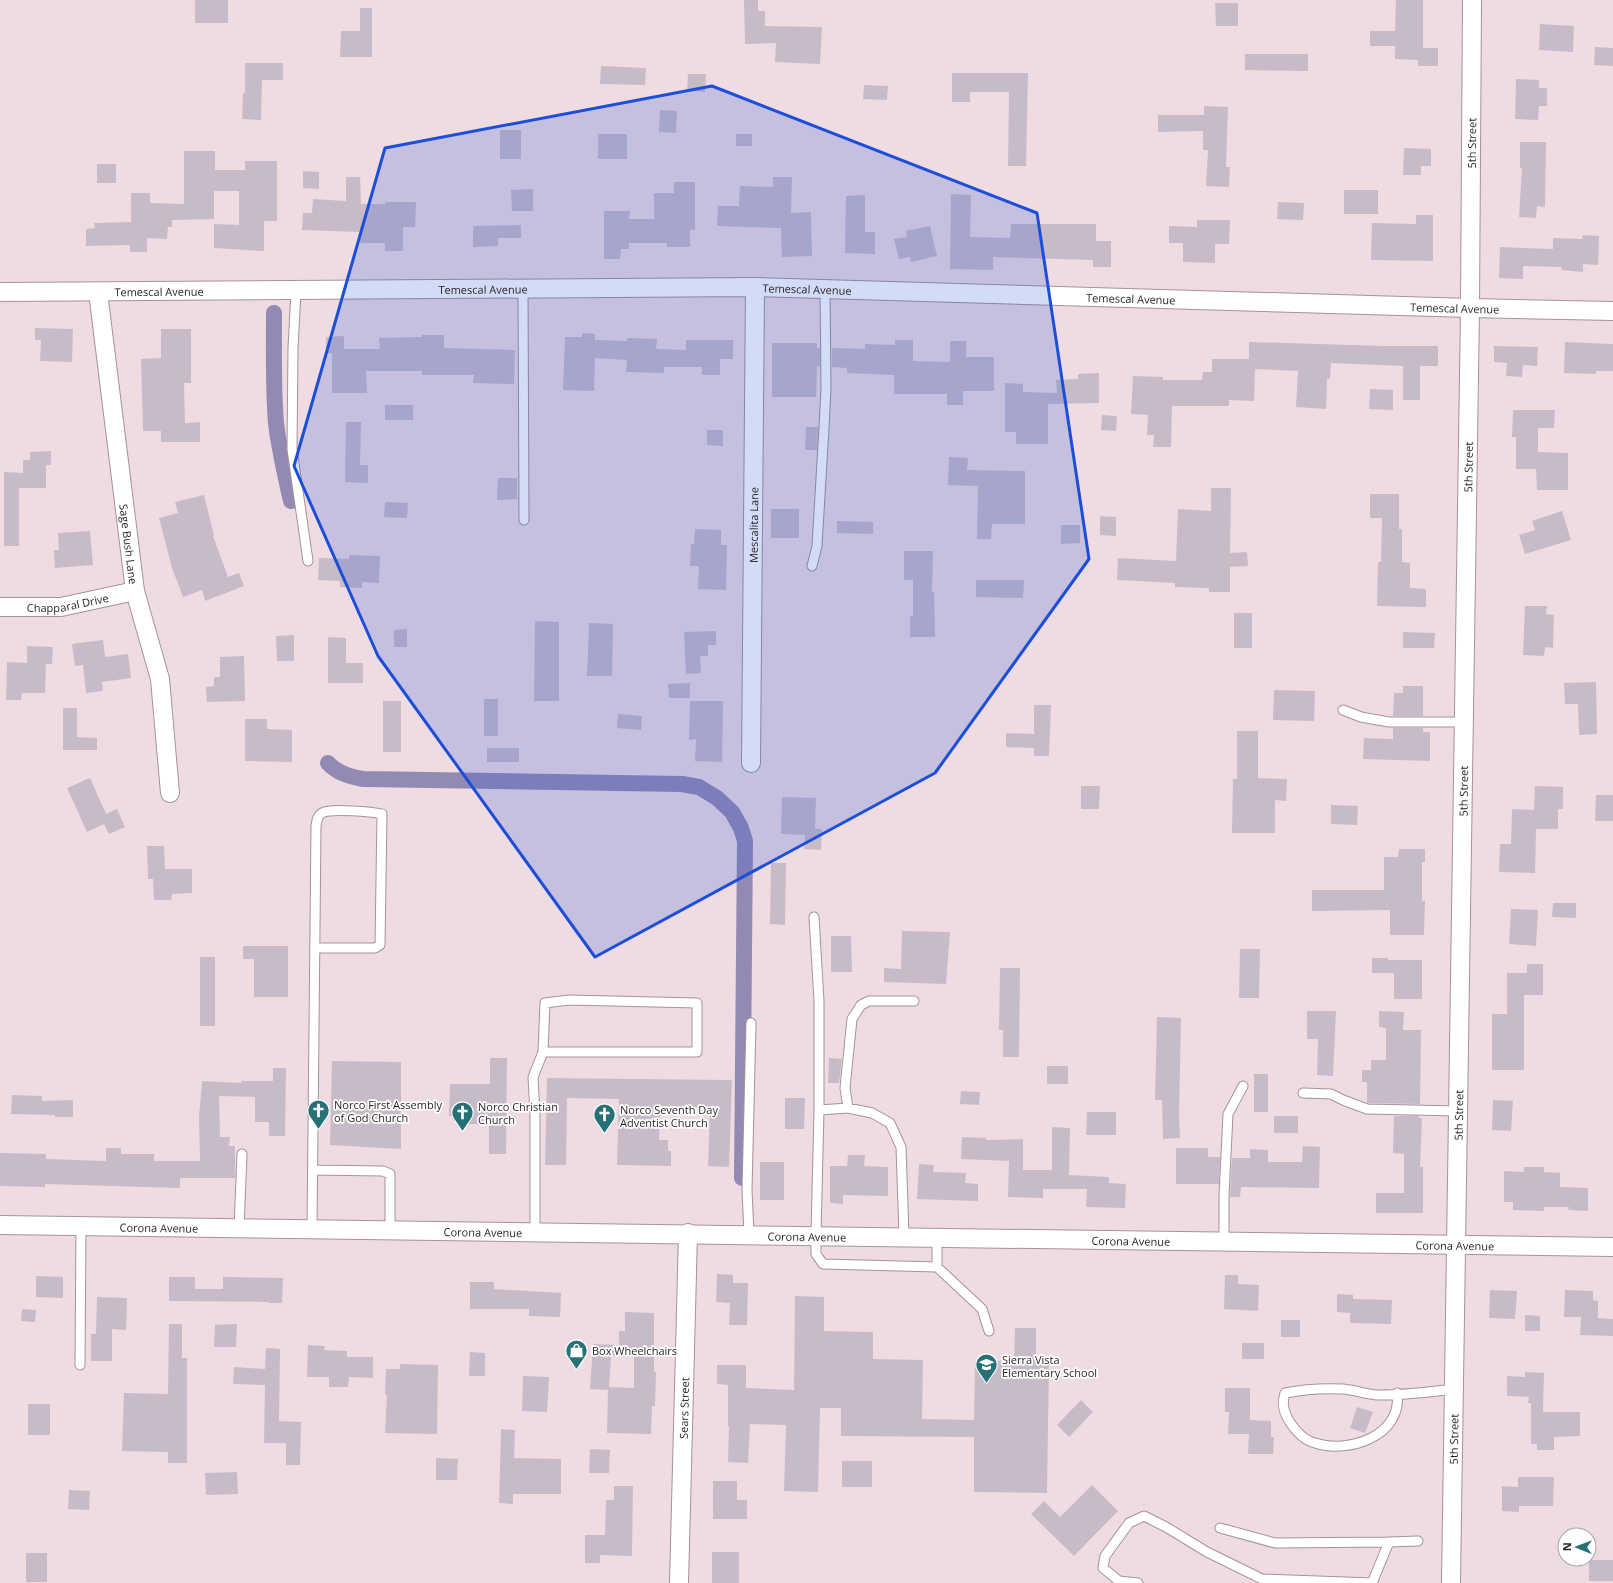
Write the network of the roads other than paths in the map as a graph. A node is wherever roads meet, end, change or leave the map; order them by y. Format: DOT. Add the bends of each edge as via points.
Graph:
graph roads {
  1 [pos="1472,0"];
  2 [pos="755,287"];
  3 [pos="523,289"];
  4 [pos="825,289"];
  5 [pos="296,291"];
  6 [pos="0,292"];
  7 [pos="98,292"];
  8 [pos="1470,308"];
  9 [pos="1613,311"];
  10 [pos="524,520"];
  11 [pos="308,561"];
  12 [pos="812,566"];
  13 [pos="135,591"];
  14 [pos="0,607"];
  15 [pos="1343,710"];
  16 [pos="1464,722"];
  17 [pos="751,763"];
  18 [pos="170,793"];
  19 [pos="814,917"];
  20 [pos="315,948"];
  21 [pos="914,1001"];
  22 [pos="750,1023"];
  23 [pos="543,1052"];
  24 [pos="1243,1086"];
  25 [pos="1303,1094"];
  26 [pos="848,1108"];
  27 [pos="819,1110"];
  28 [pos="1458,1111"];
  29 [pos="242,1154"];
  30 [pos="313,1170"];
  31 [pos="0,1225"];
  32 [pos="81,1226"];
  33 [pos="239,1228"];
  34 [pos="312,1229"];
  35 [pos="390,1230"];
  36 [pos="534,1231"];
  37 [pos="688,1233"];
  38 [pos="749,1234"];
  39 [pos="816,1235"];
  40 [pos="904,1236"];
  41 [pos="937,1237"];
  42 [pos="1224,1241"];
  43 [pos="1456,1244"];
  44 [pos="1613,1247"];
  45 [pos="937,1267"];
  46 [pos="989,1331"];
  47 [pos="80,1365"];
  48 [pos="1454,1389"];
  49 [pos="1397,1393"];
  50 [pos="1220,1528"];
  51 [pos="1418,1541"];
  52 [pos="1389,1542"];
  53 [pos="1262,1579"];
  54 [pos="679,1583"];
  55 [pos="1138,1583"];
  56 [pos="1251,1583"];
  57 [pos="1372,1583"];
  58 [pos="1451,1583"];
  1 -- 8 [label="street, 5th Street"];
  2 -- 3 [label="street, Temescal Avenue"];
  2 -- 4 [label="street, Temescal Avenue"];
  2 -- 17 [label="street, Mescalita Lane"];
  3 -- 5 [label="street, Temescal Avenue"];
  3 -- 10 [label="lane"];
  4 -- 8 [label="street, Temescal Avenue"];
  4 -- 12 [label="lane" via="826,388 817,539"];
  5 -- 7 [label="street, Temescal Avenue"];
  5 -- 11 [label="lane" via="292,449"];
  6 -- 7 [label="street, Temescal Avenue"];
  7 -- 13 [label="street, Sage Bush Lane"];
  8 -- 9 [label="street, Temescal Avenue"];
  8 -- 16 [label="street, 5th Street"];
  13 -- 14 [label="street, Chapparal Drive" via="61,607"];
  13 -- 18 [label="street, Sage Bush Lane" via="160,679"];
  15 -- 16 [label="lane" via="1361,717 1389,722"];
  16 -- 28 [label="street, 5th Street"];
  19 -- 27 [label="lane" via="819,1002"];
  20 -- 20 [label="lane" via="317,817 323,812 333,811 382,814 380,944 375,948"];
  20 -- 30 [label="lane"];
  21 -- 26 [label="lane" via="869,1001 861,1005 852,1019 845,1088"];
  22 -- 38 [label="lane" via="747,1190"];
  23 -- 23 [label="lane" via="697,1052 697,1003 568,1000 545,1002"];
  23 -- 36 [label="lane" via="533,1077"];
  24 -- 42 [label="lane" via="1228,1114"];
  25 -- 28 [label="lane" via="1331,1094 1367,1109"];
  26 -- 27 [label="lane"];
  26 -- 40 [label="lane" via="872,1113 890,1123 901,1147"];
  27 -- 39 [label="lane"];
  28 -- 43 [label="street, 5th Street"];
  29 -- 33 [label="lane"];
  30 -- 34 [label="lane"];
  30 -- 35 [label="lane" via="383,1171 390,1174"];
  31 -- 32 [label="street, Corona Avenue"];
  32 -- 33 [label="street, Corona Avenue"];
  32 -- 47 [label="lane"];
  33 -- 34 [label="street, Corona Avenue"];
  34 -- 35 [label="street, Corona Avenue"];
  35 -- 36 [label="street, Corona Avenue"];
  36 -- 37 [label="street, Corona Avenue"];
  37 -- 38 [label="street, Corona Avenue"];
  37 -- 54 [label="street, Sears Street"];
  38 -- 39 [label="street, Corona Avenue"];
  39 -- 40 [label="street, Corona Avenue"];
  39 -- 45 [label="lane" via="816,1254 823,1264"];
  40 -- 41 [label="street, Corona Avenue"];
  41 -- 42 [label="street, Corona Avenue"];
  41 -- 45 [label="lane"];
  42 -- 43 [label="street, Corona Avenue"];
  43 -- 44 [label="street, Corona Avenue"];
  43 -- 48 [label="street, 5th Street"];
  45 -- 46 [label="lane" via="982,1309"];
  48 -- 49 [label="lane"];
  48 -- 58 [label="street, 5th Street"];
  49 -- 49 [label="lane" via="1379,1395 1344,1389 1306,1388 1285,1393 1282,1400 1283,1411 1300,1436 1315,1443 1345,1446 1380,1434 1395,1414"];
  50 -- 52 [label="lane" via="1275,1543"];
  51 -- 52 [label="lane"];
  52 -- 57 [label="lane"];
  53 -- 55 [label="lane" via="1207,1552 1144,1516 1129,1523 1106,1556 1103,1568 1120,1581"];
  53 -- 56 [label="lane"];
  53 -- 57 [label="lane"];
}
